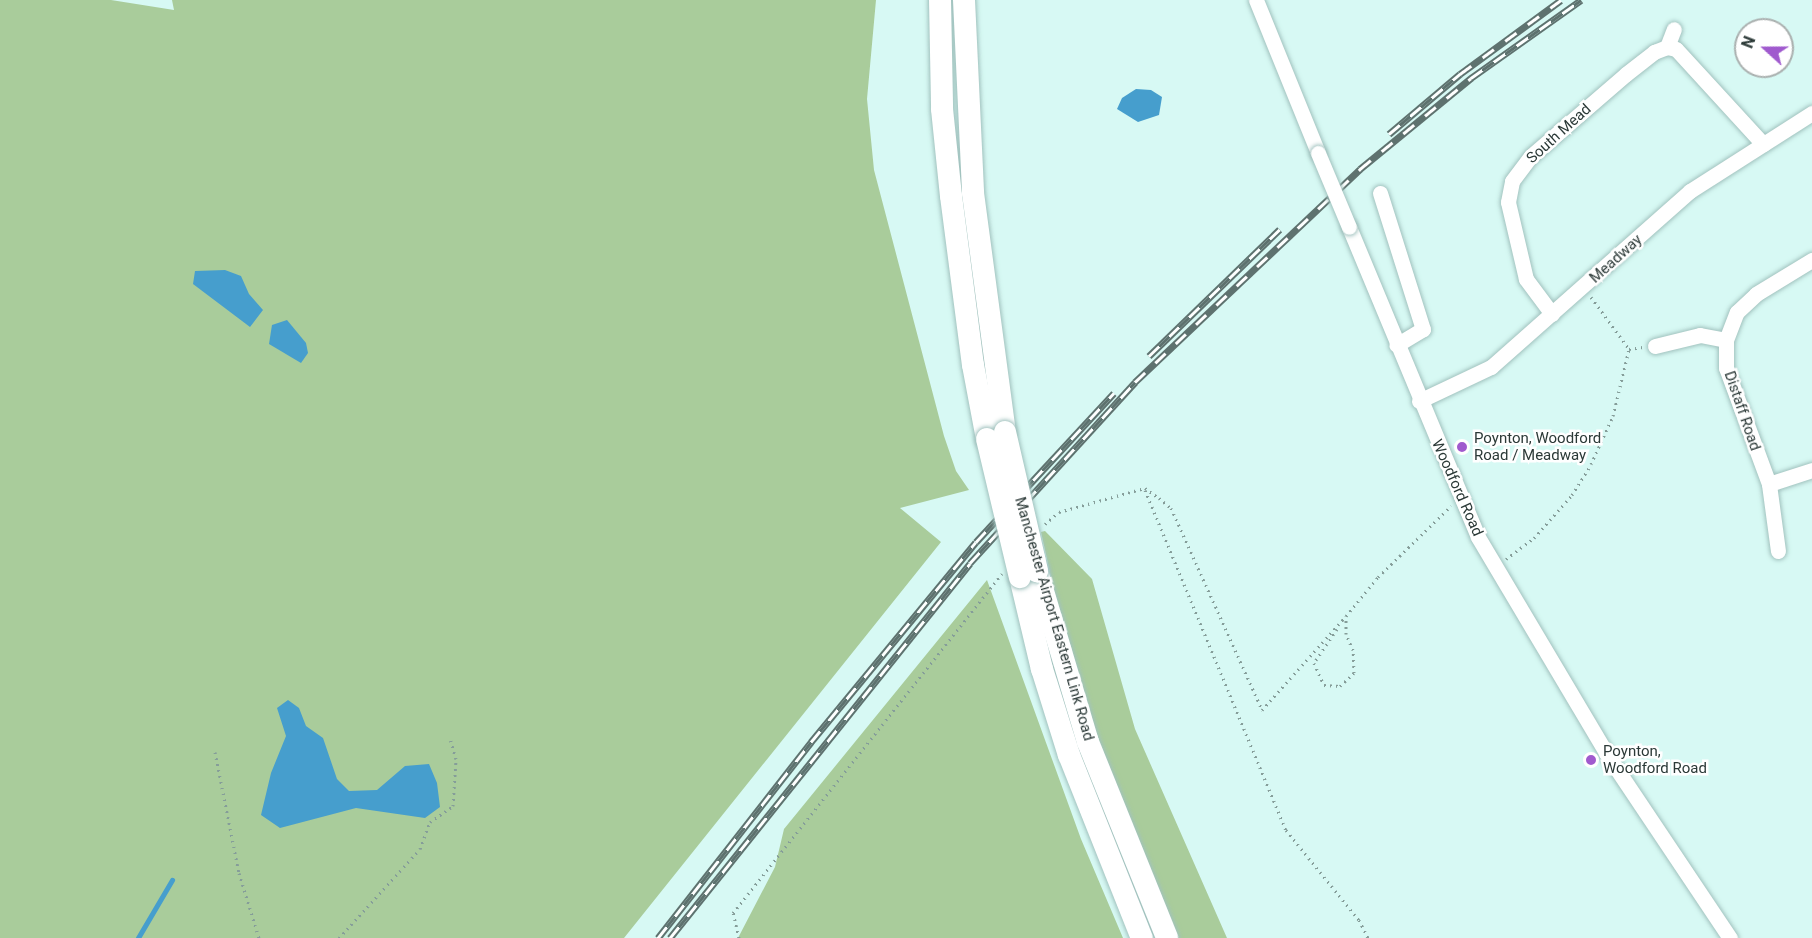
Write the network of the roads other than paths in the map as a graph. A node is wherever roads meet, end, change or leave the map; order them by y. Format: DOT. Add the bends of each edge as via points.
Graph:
graph roads {
  1 [pos="940,0"];
  2 [pos="964,0"];
  3 [pos="1256,0"];
  4 [pos="1674,29"];
  5 [pos="1667,47"];
  6 [pos="1812,113"];
  7 [pos="1763,144"];
  8 [pos="1380,193"];
  9 [pos="1812,260"];
  10 [pos="1552,314"];
  11 [pos="1726,340"];
  12 [pos="1396,345"];
  13 [pos="1655,346"];
  14 [pos="1419,401"];
  15 [pos="996,435"];
  16 [pos="1812,470"];
  17 [pos="1769,484"];
  18 [pos="1778,551"];
  19 [pos="1028,574"];
  20 [pos="1142,938"];
  21 [pos="1167,938"];
  22 [pos="1730,938"];
  1 -- 15 [label="highway, Manchester Airport Eastern Link Road" via="942,109 951,196"];
  2 -- 15 [label="highway, Manchester Airport Eastern Link Road" via="973,193"];
  3 -- 12 [label="street, Woodford Road, bridge"];
  4 -- 5 [label="street"];
  5 -- 7 [label="street" via="1683,56"];
  5 -- 10 [label="street, South Mead" via="1626,74 1531,156 1512,181 1508,202 1526,279"];
  6 -- 7 [label="street, Meadway"];
  7 -- 10 [label="street, Meadway" via="1690,191"];
  8 -- 12 [label="street" via="1423,328"];
  9 -- 11 [label="street, Distaff Road" via="1756,294 1737,312"];
  10 -- 14 [label="street, Meadway" via="1491,367"];
  11 -- 13 [label="street" via="1700,335"];
  11 -- 17 [label="street, Distaff Road" via="1726,368"];
  12 -- 14 [label="street, Woodford Road"];
  14 -- 22 [label="street, Woodford Road" via="1495,568 1606,753"];
  15 -- 19 [label="highway, Manchester Airport Eastern Link Road, bridge"];
  16 -- 17 [label="street"];
  17 -- 18 [label="street, Distaff Road"];
  19 -- 20 [label="highway, Manchester Airport Eastern Link Road" via="1042,669 1069,755"];
  19 -- 21 [label="highway, Manchester Airport Eastern Link Road" via="1088,742"];
}
